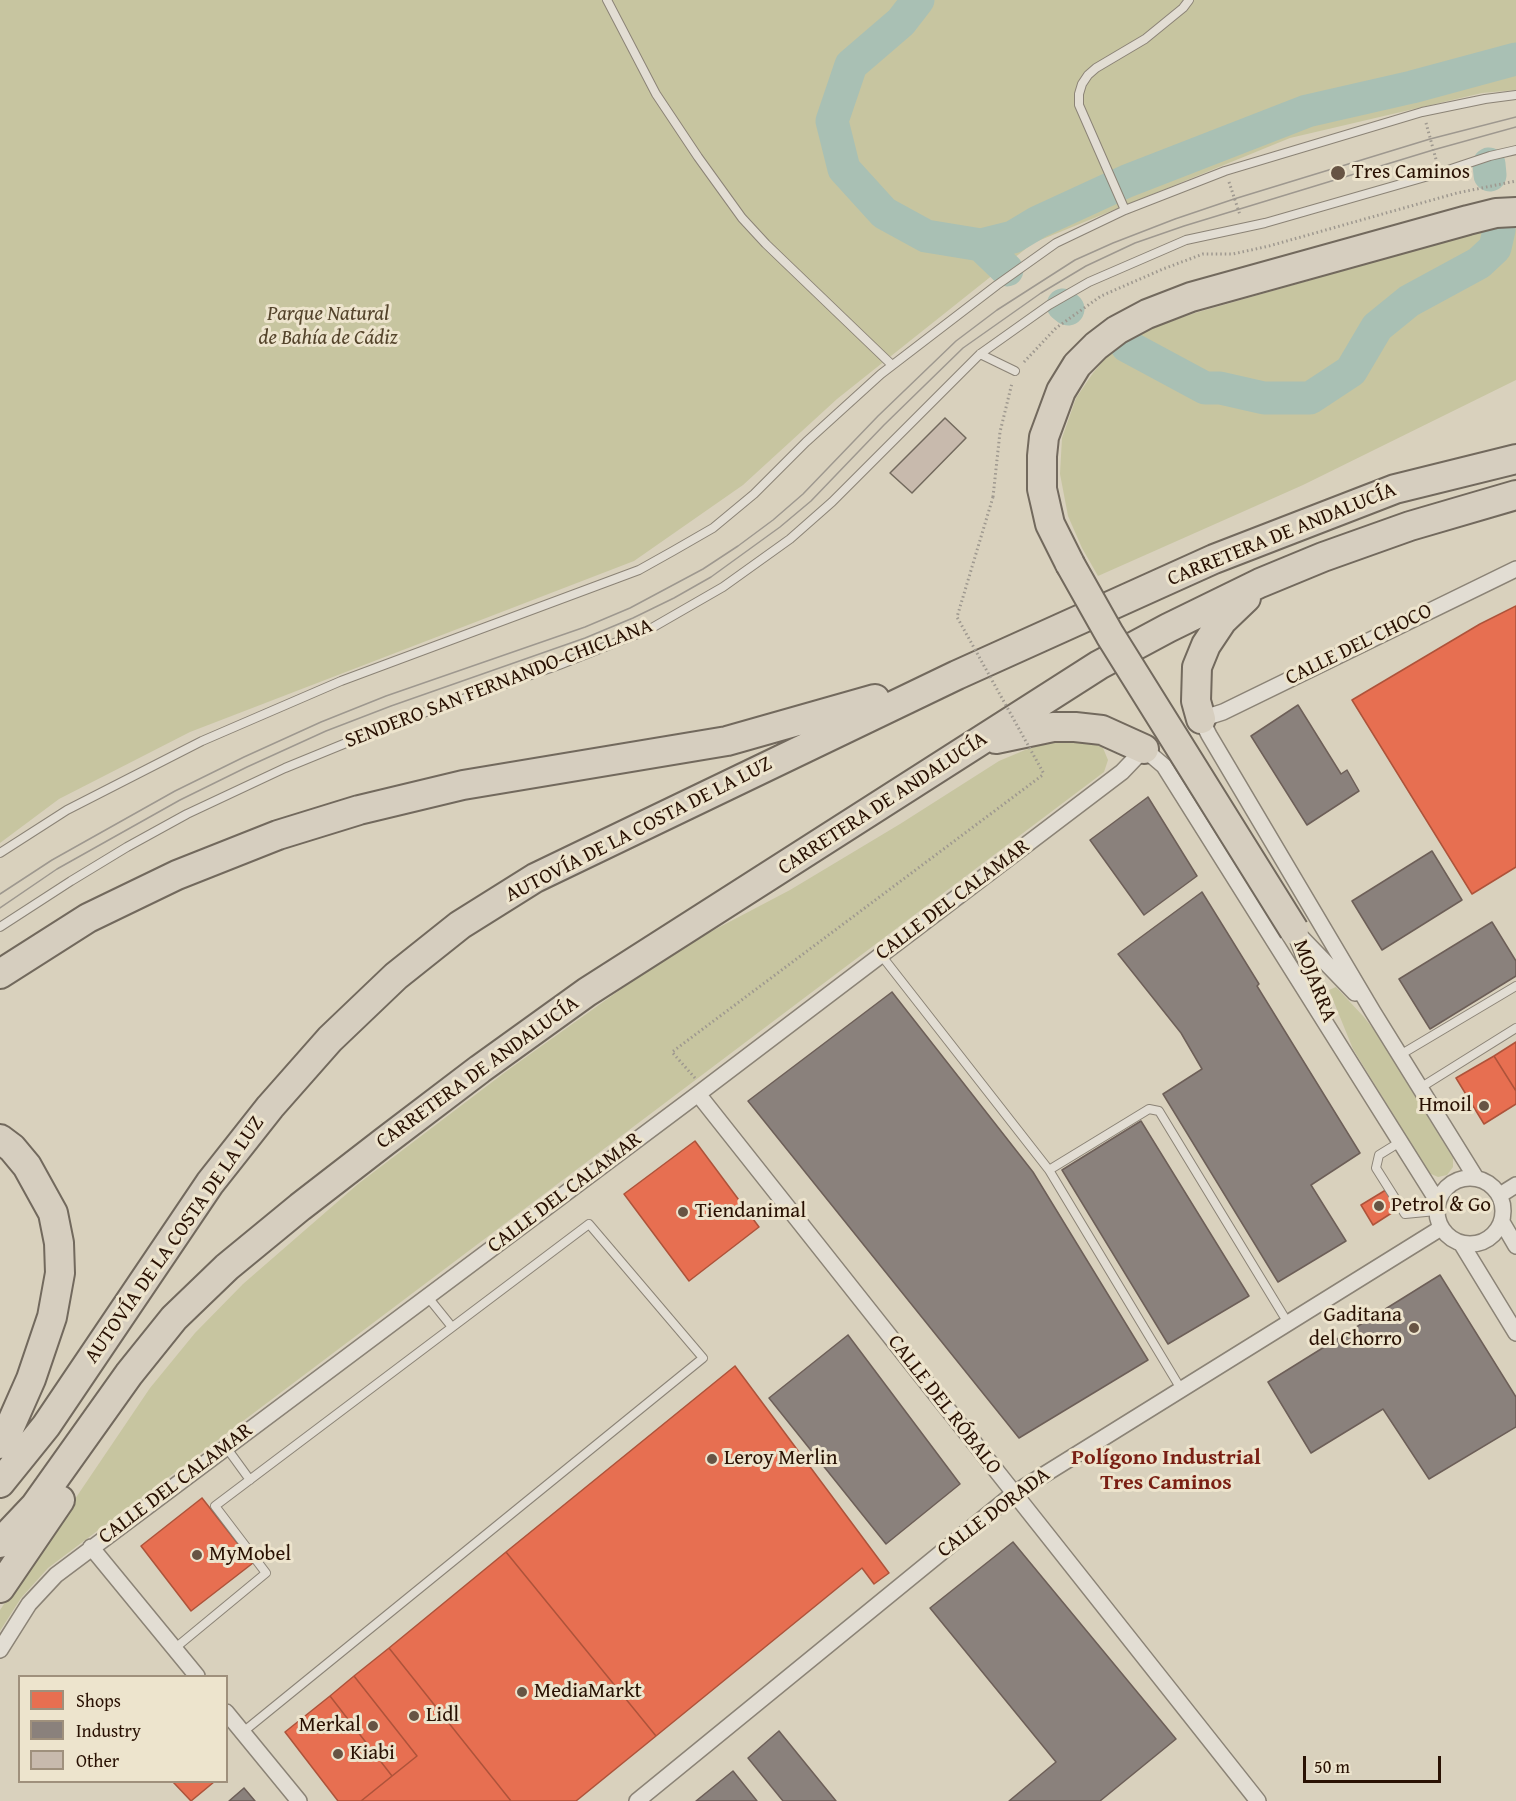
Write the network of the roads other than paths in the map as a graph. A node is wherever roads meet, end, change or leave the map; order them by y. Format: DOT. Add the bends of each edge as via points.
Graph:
graph roads {
  1 [pos="607,0"];
  2 [pos="1189,0"];
  3 [pos="1516,95"];
  4 [pos="1516,150"];
  5 [pos="1125,210"];
  6 [pos="1516,212"];
  7 [pos="980,354"];
  8 [pos="892,365"];
  9 [pos="1015,371"];
  10 [pos="1516,439"];
  11 [pos="1516,459"];
  12 [pos="1424,481"];
  13 [pos="1516,495"];
  14 [pos="1516,569"];
  15 [pos="1260,583"];
  16 [pos="957,675"];
  17 [pos="1201,719"];
  18 [pos="976,744"];
  19 [pos="1144,749"];
  20 [pos="0,853"];
  21 [pos="0,927"];
  22 [pos="1294,930"];
  23 [pos="881,955"];
  24 [pos="0,974"];
  25 [pos="1516,986"];
  26 [pos="1373,1012"];
  27 [pos="1516,1028"];
  28 [pos="1335,1037"];
  29 [pos="1400,1055"];
  30 [pos="1420,1088"];
  31 [pos="701,1091"];
  32 [pos="0,1139"];
  33 [pos="1400,1142"];
  34 [pos="1049,1170"];
  35 [pos="1476,1178"];
  36 [pos="1516,1185"];
  37 [pos="1500,1195"];
  38 [pos="300,1207"];
  39 [pos="1437,1207"];
  40 [pos="1502,1222"];
  41 [pos="1441,1228"];
  42 [pos="1461,1243"];
  43 [pos="1516,1246"];
  44 [pos="427,1296"];
  45 [pos="1288,1323"];
  46 [pos="452,1327"];
  47 [pos="1516,1333"];
  48 [pos="1181,1389"];
  49 [pos="0,1444"];
  50 [pos="226,1446"];
  51 [pos="250,1480"];
  52 [pos="0,1483"];
  53 [pos="1013,1494"];
  54 [pos="0,1543"];
  55 [pos="91,1547"];
  56 [pos="0,1588"];
  57 [pos="174,1648"];
  58 [pos="0,1650"];
  59 [pos="195,1675"];
  60 [pos="228,1714"];
  61 [pos="243,1732"];
  62 [pos="299,1801"];
  63 [pos="637,1801"];
  64 [pos="1258,1801"];
  1 -- 8 [label="lane" via="656,94 742,218"];
  2 -- 5 [label="lane" via="1145,39 1096,68 1082,84 1079,105"];
  3 -- 5 [label="lane" via="1422,112 1225,171"];
  4 -- 7 [label="lane, SENDERO SAN FERNANDO-CHICLANA" via="1265,223 1186,240 1103,275 1049,305"];
  5 -- 8 [label="lane" via="1056,243"];
  6 -- 22 [label="highway, bridge" via="1468,220 1191,297 1147,314 1117,330 1077,365 1061,392 1044,437 1042,489 1050,524 1070,564"];
  7 -- 9 [label="lane"];
  7 -- 21 [label="lane, SENDERO SAN FERNANDO-CHICLANA" via="832,502 790,539 723,587 650,629 285,768 127,847"];
  8 -- 20 [label="lane" via="754,495 713,528 639,570 341,681 202,741 67,810"];
  10 -- 12 [label="highway"];
  11 -- 12 [label="highway, CARRETERA DE ANDALUCÍA"];
  12 -- 16 [label="highway, CARRETERA DE ANDALUCÍA" via="1214,559"];
  13 -- 15 [label="highway, CARRETERA DE ANDALUCÍA" via="1410,526"];
  14 -- 17 [label="street, CALLE DEL CHOCO" via="1223,712"];
  15 -- 17 [label="highway" via="1222,621 1206,645 1197,667 1196,701"];
  15 -- 18 [label="highway, CARRETERA DE ANDALUCÍA" via="1100,665"];
  16 -- 24 [label="highway" via="727,741 463,785 288,831 177,875 88,918"];
  16 -- 52 [label="highway, AUTOVÍA DE LA COSTA DE LA LUZ" via="535,878 460,926 396,975 330,1039 216,1174 46,1426"];
  17 -- 26 [label="street"];
  18 -- 19 [label="highway" via="1053,727 1075,727 1102,730"];
  18 -- 38 [label="highway, CARRETERA DE ANDALUCÍA" via="588,992"];
  19 -- 23 [label="street, CALLE DEL CALAMAR" via="1122,772"];
  19 -- 28 [label="street" via="1164,766"];
  22 -- 26 [label="street, MOJARRA"];
  22 -- 28 [label="street, MOJARRA"];
  23 -- 31 [label="street, CALLE DEL CALAMAR"];
  23 -- 34 [label="lane"];
  25 -- 29 [label="lane"];
  26 -- 29 [label="street"];
  27 -- 30 [label="lane"];
  28 -- 33 [label="street"];
  29 -- 30 [label="street"];
  30 -- 35 [label="street"];
  31 -- 44 [label="street, CALLE DEL CALAMAR"];
  31 -- 53 [label="street, CALLE DEL RÓBALO"];
  32 -- 49 [label="highway" via="27,1166 53,1213 60,1273 52,1317 31,1378"];
  33 -- 39 [label="street"];
  33 -- 39 [label="lane" via="1379,1155 1376,1168 1405,1214"];
  34 -- 45 [label="lane" via="1149,1109 1159,1111"];
  34 -- 48 [label="lane"];
  35 -- 37 [label="street" via="1494,1187"];
  35 -- 39 [label="street" via="1456,1180 1442,1193"];
  36 -- 37 [label="street"];
  37 -- 40 [label="street"];
  38 -- 54 [label="highway, AUTOVÍA DE LA COSTA DE LA LUZ" via="227,1267 174,1318 34,1506"];
  38 -- 56 [label="highway" via="186,1327 142,1381"];
  39 -- 41 [label="street"];
  40 -- 42 [label="street" via="1481,1243"];
  40 -- 43 [label="street"];
  41 -- 42 [label="street"];
  41 -- 45 [label="street, CALLE DORADA"];
  42 -- 47 [label="street"];
  44 -- 46 [label="lane"];
  44 -- 50 [label="street, CALLE DEL CALAMAR"];
  45 -- 48 [label="street, CALLE DORADA"];
  46 -- 51 [label="lane"];
  46 -- 61 [label="lane" via="589,1224 703,1358"];
  48 -- 53 [label="street, CALLE DORADA"];
  50 -- 51 [label="lane"];
  50 -- 55 [label="street, CALLE DEL CALAMAR"];
  51 -- 57 [label="lane" via="215,1506 266,1573"];
  53 -- 63 [label="street, CALLE DORADA"];
  53 -- 64 [label="street, CALLE DEL RÓBALO"];
  55 -- 57 [label="street"];
  55 -- 58 [label="street, CALLE DEL CALAMAR" via="56,1575 29,1604"];
  57 -- 59 [label="street"];
  60 -- 61 [label="street"];
  61 -- 62 [label="street"];
}
